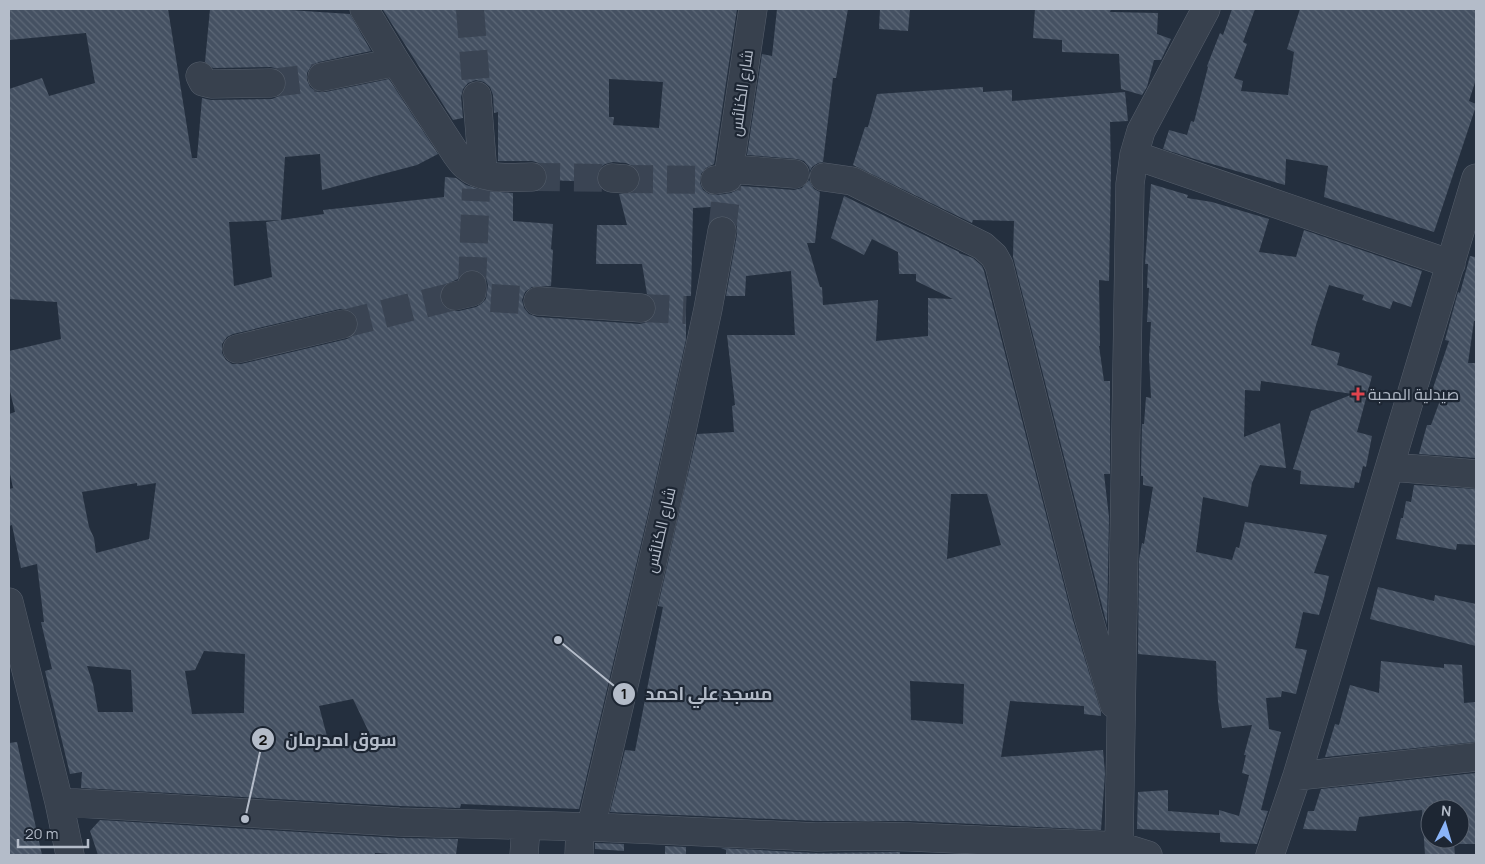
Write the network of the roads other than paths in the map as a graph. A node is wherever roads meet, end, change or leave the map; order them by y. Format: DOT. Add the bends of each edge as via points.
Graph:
graph roads {
  1 [pos="364,9"];
  2 [pos="753,9"];
  3 [pos="1206,9"];
  4 [pos="396,62"];
  5 [pos="200,76"];
  6 [pos="322,77"];
  7 [pos="271,83"];
  8 [pos="477,96"];
  9 [pos="1134,155"];
  10 [pos="795,174"];
  11 [pos="532,177"];
  12 [pos="824,177"];
  13 [pos="478,178"];
  14 [pos="1476,178"];
  15 [pos="722,231"];
  16 [pos="1451,264"];
  17 [pos="538,301"];
  18 [pos="641,308"];
  19 [pos="343,324"];
  20 [pos="237,349"];
  21 [pos="1391,467"];
  22 [pos="1476,474"];
  23 [pos="9,602"];
  24 [pos="16,663"];
  25 [pos="1122,732"];
  26 [pos="1476,757"];
  27 [pos="1297,776"];
  28 [pos="59,802"];
  29 [pos="526,826"];
  30 [pos="585,828"];
  31 [pos="704,844"];
  32 [pos="771,845"];
  33 [pos="816,846"];
  34 [pos="910,846"];
  35 [pos="1119,846"];
  36 [pos="70,855"];
  37 [pos="524,855"];
  38 [pos="579,855"];
  39 [pos="1148,855"];
  40 [pos="1270,855"];
  1 -- 4 [label="street"];
  2 -- 10 [label="street, شارع الكنائس" via="724,176"];
  3 -- 9 [label="street" via="1145,124"];
  4 -- 6 [label="street"];
  4 -- 13 [label="street" via="456,154"];
  5 -- 7 [label="street" via="203,82 211,84"];
  8 -- 13 [label="street"];
  9 -- 16 [label="street"];
  9 -- 25 [label="street" via="1130,194"];
  11 -- 13 [label="street"];
  12 -- 25 [label="street" via="852,181 983,246 999,265 1088,616"];
  14 -- 16 [label="street"];
  15 -- 30 [label="street, شارع الكنائس" via="697,309 667,500"];
  16 -- 21 [label="street"];
  17 -- 18 [label="street"];
  19 -- 20 [label="street"];
  21 -- 22 [label="street"];
  21 -- 27 [label="street"];
  23 -- 24 [label="street"];
  24 -- 28 [label="street"];
  25 -- 35 [label="street"];
  26 -- 27 [label="street"];
  27 -- 40 [label="street"];
  28 -- 29 [label="street" via="399,822"];
  28 -- 36 [label="street"];
  29 -- 30 [label="street"];
  29 -- 37 [label="street"];
  30 -- 31 [label="street"];
  30 -- 38 [label="street, شارع الكنائس"];
  31 -- 32 [label="street"];
  32 -- 33 [label="street"];
  33 -- 34 [label="street" via="868,836"];
  34 -- 35 [label="street"];
  35 -- 39 [label="street"];
}
